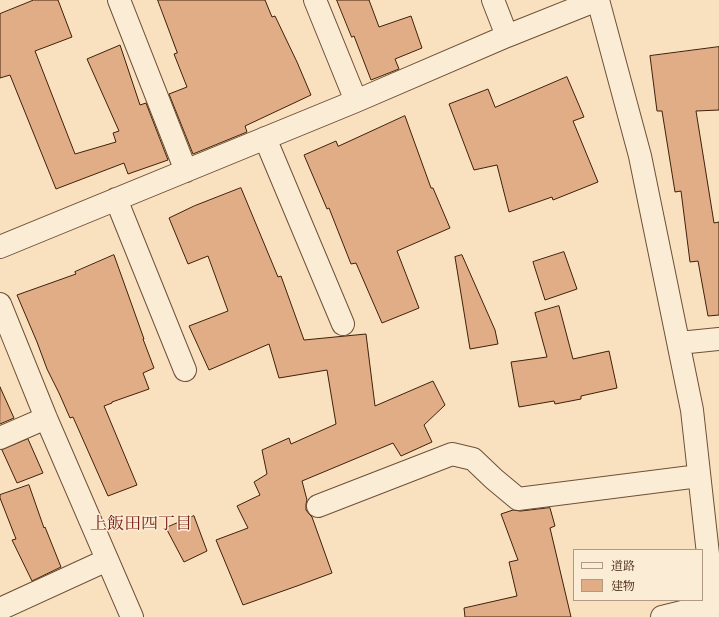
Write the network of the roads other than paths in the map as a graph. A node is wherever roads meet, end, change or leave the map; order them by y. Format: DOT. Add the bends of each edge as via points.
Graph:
graph roads {
  1 [pos="119,0"];
  2 [pos="315,0"];
  3 [pos="493,0"];
  4 [pos="597,0"];
  5 [pos="507,36"];
  6 [pos="356,101"];
  7 [pos="265,138"];
  8 [pos="186,171"];
  9 [pos="116,199"];
  10 [pos="0,247"];
  11 [pos="0,304"];
  12 [pos="343,324"];
  13 [pos="719,339"];
  14 [pos="679,343"];
  15 [pos="185,370"];
  16 [pos="46,418"];
  17 [pos="0,438"];
  18 [pos="699,476"];
  19 [pos="318,506"];
  20 [pos="107,560"];
  21 [pos="716,608"];
  22 [pos="0,609"];
  23 [pos="132,617"];
  24 [pos="662,617"];
  1 -- 8 [label="street"];
  2 -- 6 [label="street"];
  3 -- 5 [label="street"];
  4 -- 5 [label="street"];
  4 -- 14 [label="street" via="640,156"];
  5 -- 6 [label="street"];
  6 -- 7 [label="street"];
  7 -- 8 [label="street"];
  7 -- 12 [label="street"];
  8 -- 9 [label="street"];
  9 -- 10 [label="street"];
  9 -- 15 [label="street"];
  11 -- 16 [label="street"];
  13 -- 14 [label="street"];
  14 -- 18 [label="street" via="692,410"];
  16 -- 17 [label="street"];
  16 -- 20 [label="street"];
  18 -- 19 [label="street" via="518,499 473,459 452,454"];
  18 -- 21 [label="street"];
  20 -- 22 [label="street"];
  20 -- 23 [label="street"];
  21 -- 24 [label="street"];
}
